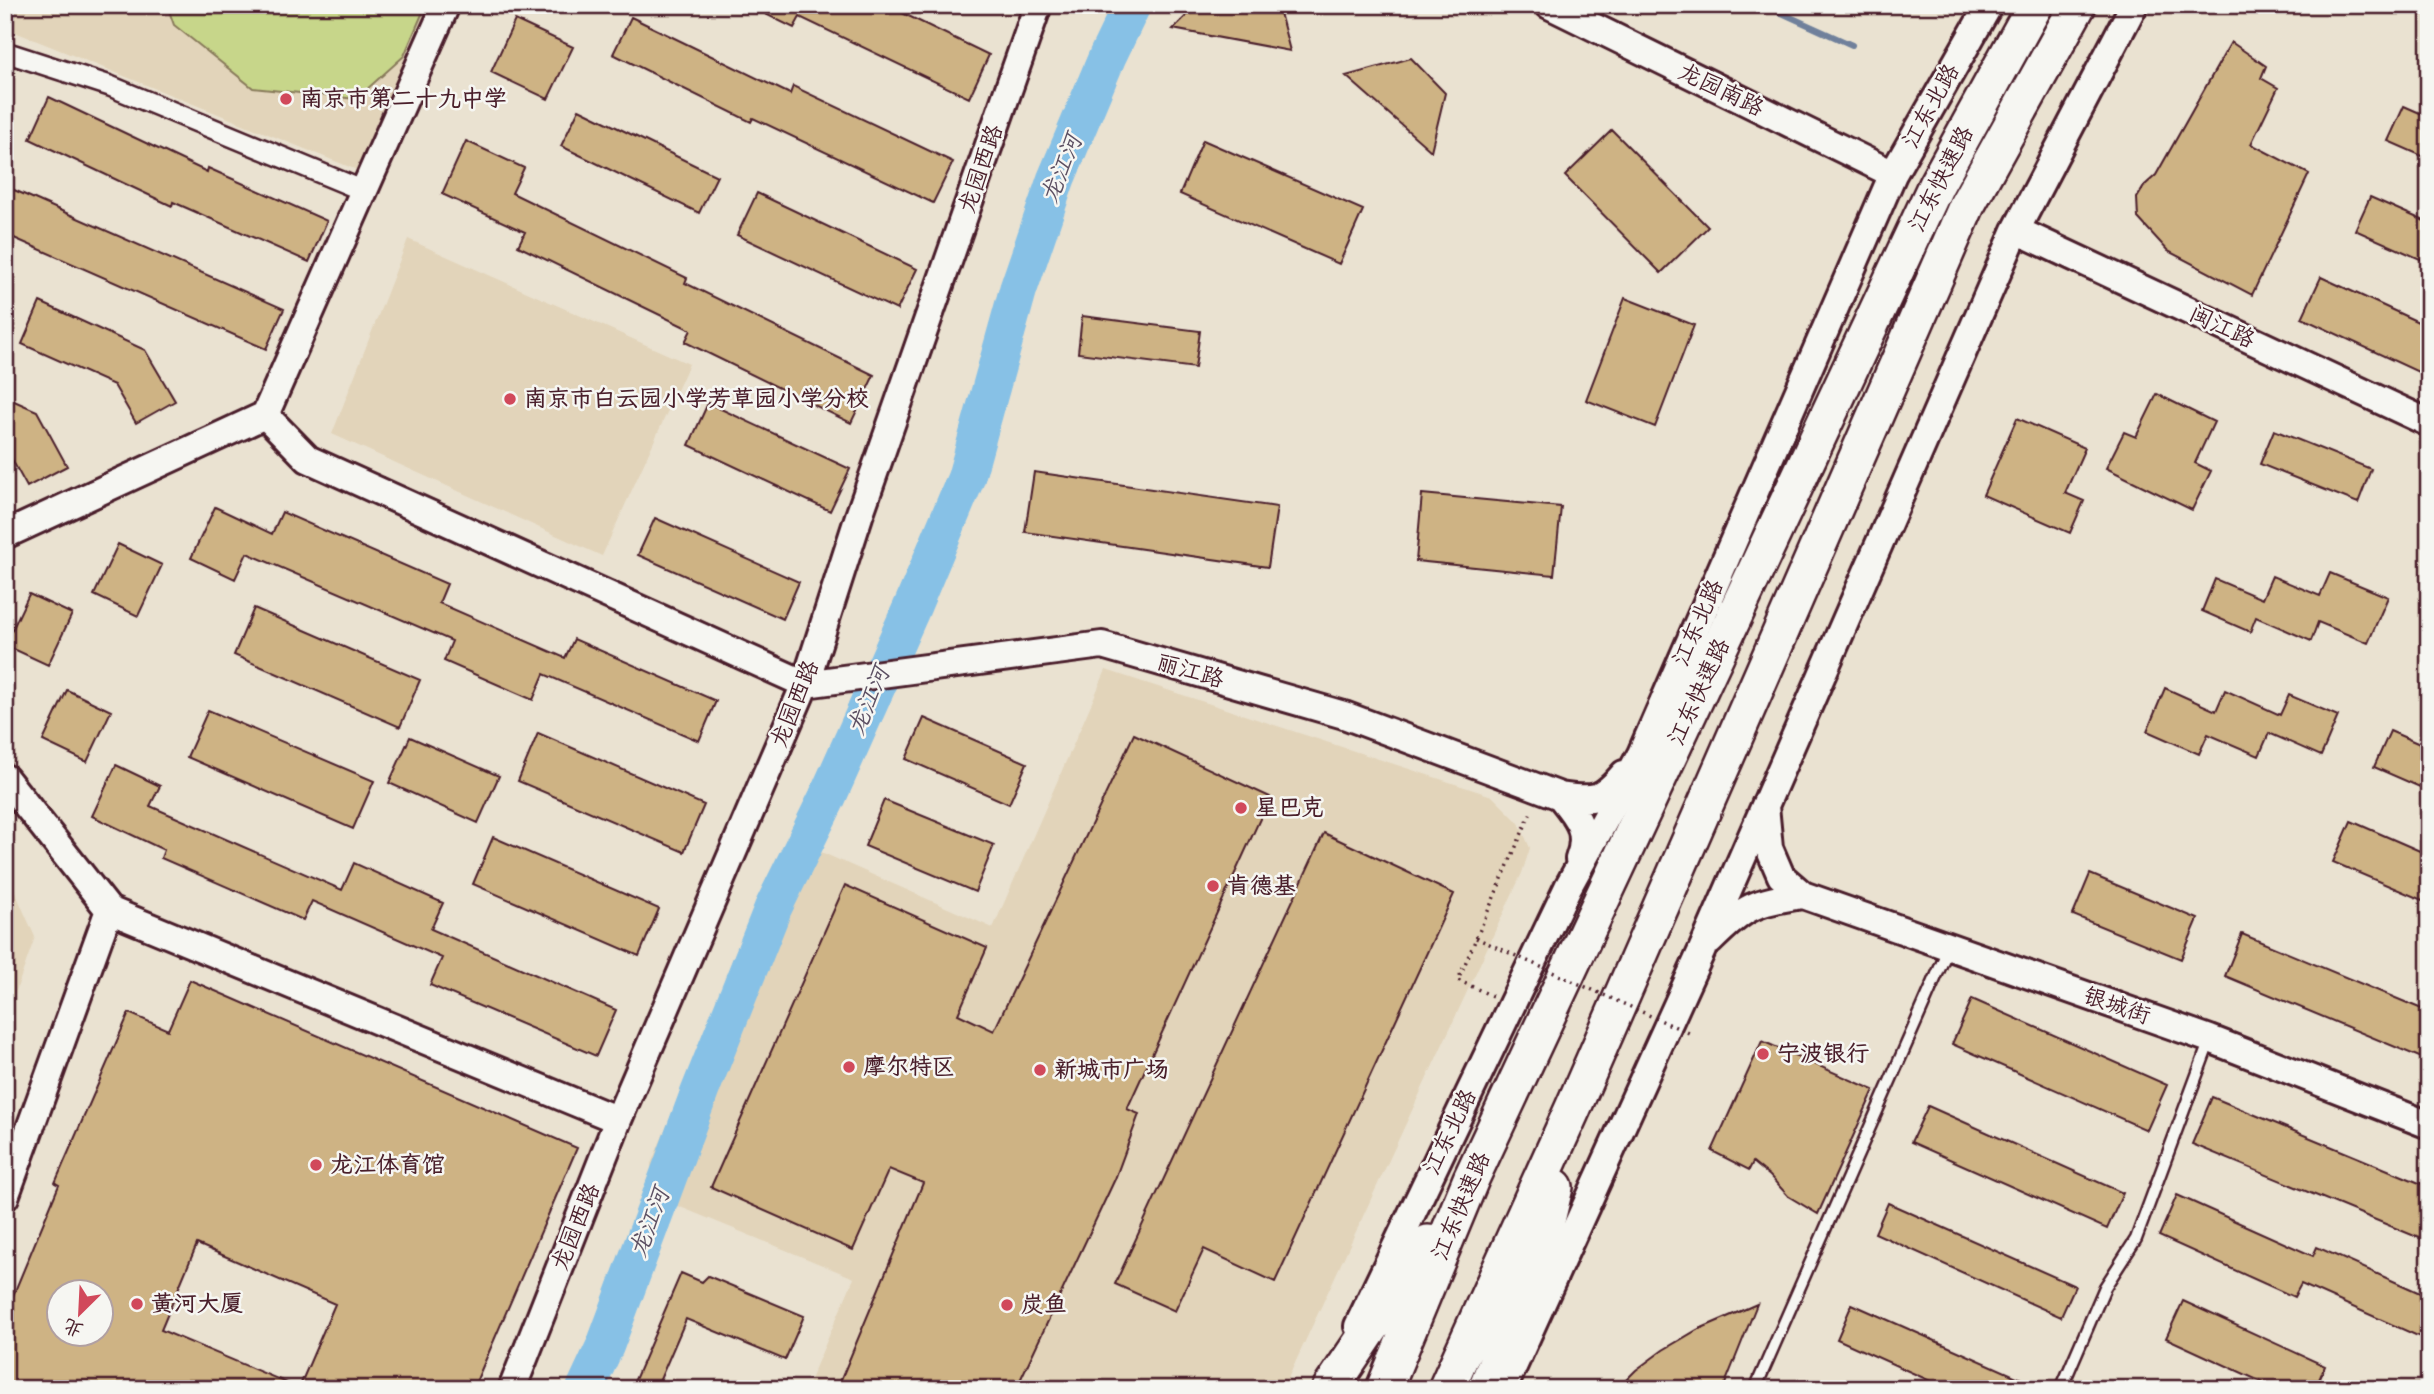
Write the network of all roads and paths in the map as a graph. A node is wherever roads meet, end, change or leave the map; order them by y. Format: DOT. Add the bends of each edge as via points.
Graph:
graph roads {
  1 [pos="446,5"];
  2 [pos="1038,5"];
  3 [pos="1549,5"];
  4 [pos="1989,5"];
  5 [pos="2035,5"];
  6 [pos="2078,5"];
  7 [pos="2134,5"];
  8 [pos="5,52"];
  9 [pos="1893,174"];
  10 [pos="364,191"];
  11 [pos="2016,230"];
  12 [pos="265,415"];
  13 [pos="2429,423"];
  14 [pos="5,535"];
  15 [pos="805,684"];
  16 [pos="1641,754"];
  17 [pos="5,778"];
  18 [pos="1550,792"];
  19 [pos="1765,805"];
  20 [pos="1568,887"];
  21 [pos="1803,895"];
  22 [pos="109,910"];
  23 [pos="1476,938"];
  24 [pos="1949,946"];
  25 [pos="1702,950"];
  26 [pos="1511,1004"];
  27 [pos="1689,1033"];
  28 [pos="2210,1039"];
  29 [pos="1573,1108"];
  30 [pos="618,1120"];
  31 [pos="2429,1125"];
  32 [pos="1471,1179"];
  33 [pos="5,1197"];
  34 [pos="512,1389"];
  35 [pos="1329,1389"];
  36 [pos="1384,1389"];
  37 [pos="1446,1389"];
  38 [pos="1486,1389"];
  39 [pos="1503,1389"];
  40 [pos="1755,1389"];
  41 [pos="2061,1389"];
  1 -- 10 [label="street"];
  2 -- 15 [label="street, 龙园西路"];
  3 -- 9 [label="street, 龙园南路"];
  4 -- 9 [label="street, 江东北路"];
  5 -- 32 [label="highway, 江东快速路" via="1936,185"];
  6 -- 29 [label="highway, 江东快速路" via="1967,205"];
  7 -- 11 [label="street"];
  8 -- 10 [label="street" via="110,86"];
  9 -- 16 [label="street, 江东北路"];
  10 -- 12 [label="street"];
  11 -- 13 [label="street, 闽江路"];
  11 -- 19 [label="street"];
  12 -- 14 [label="street"];
  12 -- 15 [label="street" via="308,459"];
  15 -- 18 [label="street, 丽江路" via="1102,646 1344,715"];
  15 -- 30 [label="street, 龙园西路"];
  16 -- 18 [label="street, 丽江路" via="1607,793 1586,800"];
  16 -- 20 [label="street, 江东北路"];
  17 -- 22 [label="street"];
  18 -- 20 [label="street" via="1580,820 1585,846"];
  18 -- 23 [label="path"];
  19 -- 21 [label="street, 银城街" via="1769,848 1782,876"];
  19 -- 25 [label="street"];
  20 -- 26 [label="street, 江东北路"];
  21 -- 24 [label="street, 银城街"];
  21 -- 25 [label="street, 银城街" via="1763,902 1740,912"];
  22 -- 30 [label="street"];
  22 -- 33 [label="street"];
  23 -- 26 [label="path" via="1458,980"];
  23 -- 27 [label="path, bridge"];
  24 -- 28 [label="street, 银城街"];
  24 -- 40 [label="lane"];
  25 -- 39 [label="street"];
  26 -- 35 [label="street, 江东北路"];
  28 -- 31 [label="street, 银城街"];
  28 -- 41 [label="lane" via="2136,1239 2105,1287"];
  29 -- 37 [label="highway, 江东快速路"];
  29 -- 38 [label="highway" via="1539,1254"];
  30 -- 34 [label="street, 龙园西路"];
  32 -- 35 [label="highway"];
  32 -- 36 [label="highway, 江东快速路"];
}
